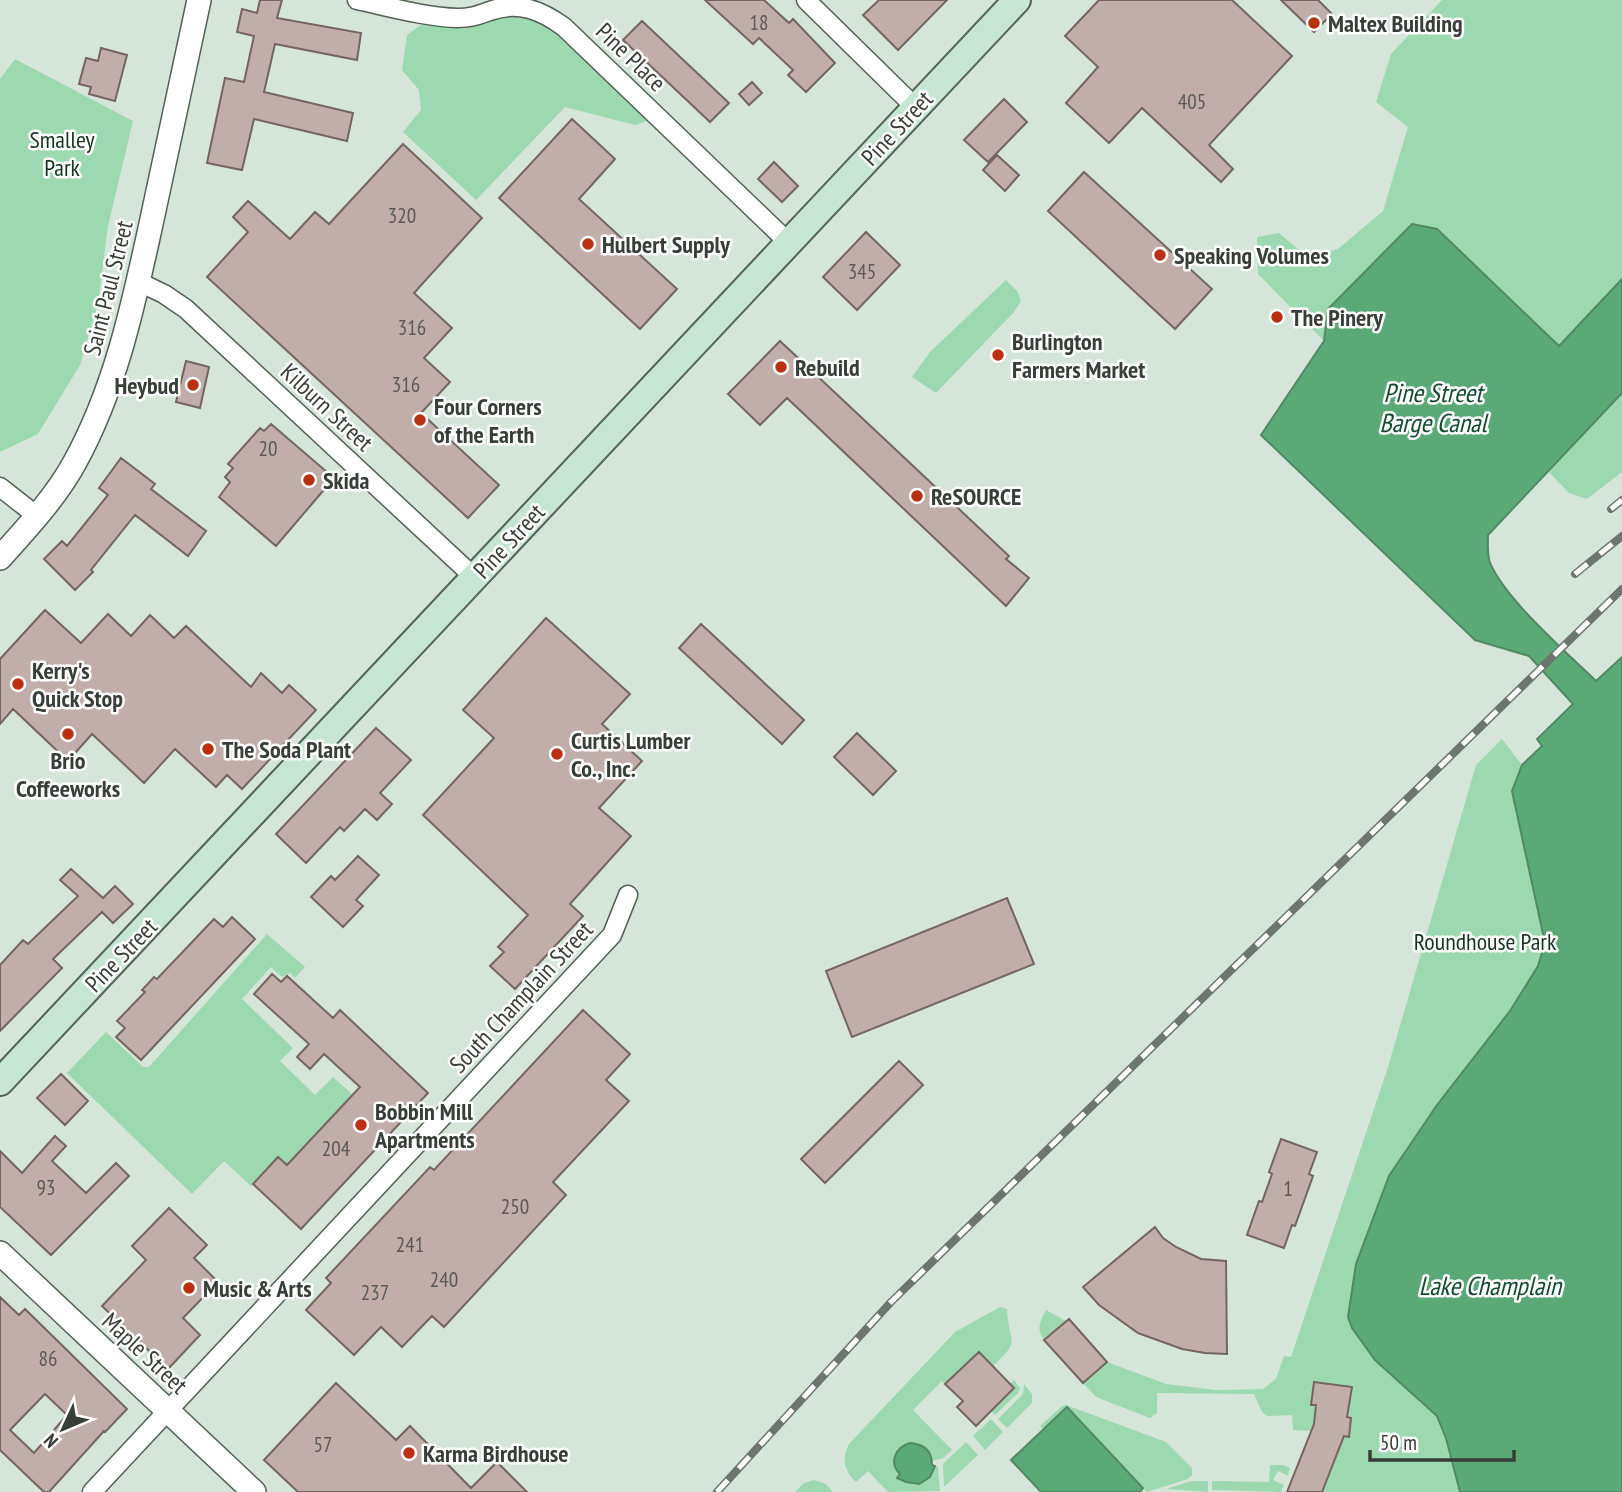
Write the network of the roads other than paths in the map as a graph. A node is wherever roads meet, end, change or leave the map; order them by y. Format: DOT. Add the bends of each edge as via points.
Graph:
graph roads {
  1 [pos="199,0"];
  2 [pos="357,0"];
  3 [pos="806,0"];
  4 [pos="1017,0"];
  5 [pos="916,108"];
  6 [pos="789,243"];
  7 [pos="139,282"];
  8 [pos="0,487"];
  9 [pos="37,516"];
  10 [pos="0,558"];
  11 [pos="474,577"];
  12 [pos="628,895"];
  13 [pos="0,1082"];
  14 [pos="0,1253"];
  15 [pos="167,1411"];
  16 [pos="92,1492"];
  17 [pos="254,1492"];
  1 -- 7 [label="street, Saint Paul Street"];
  2 -- 6 [label="street, Pine Place" via="456,18 473,18 512,5 550,16"];
  3 -- 5 [label="street"];
  4 -- 5 [label="main road, Pine Street"];
  5 -- 6 [label="main road, Pine Street"];
  6 -- 11 [label="main road, Pine Street"];
  7 -- 9 [label="street, Saint Paul Street" via="105,400 74,465"];
  7 -- 11 [label="street, Kilburn Street" via="186,309"];
  8 -- 9 [label="street"];
  9 -- 10 [label="street, Saint Paul Street"];
  11 -- 13 [label="main road, Pine Street"];
  12 -- 15 [label="street, South Champlain Street" via="612,935"];
  14 -- 15 [label="street, Maple Street"];
  15 -- 16 [label="street, South Champlain Street"];
  15 -- 17 [label="street, Maple Street"];
}
